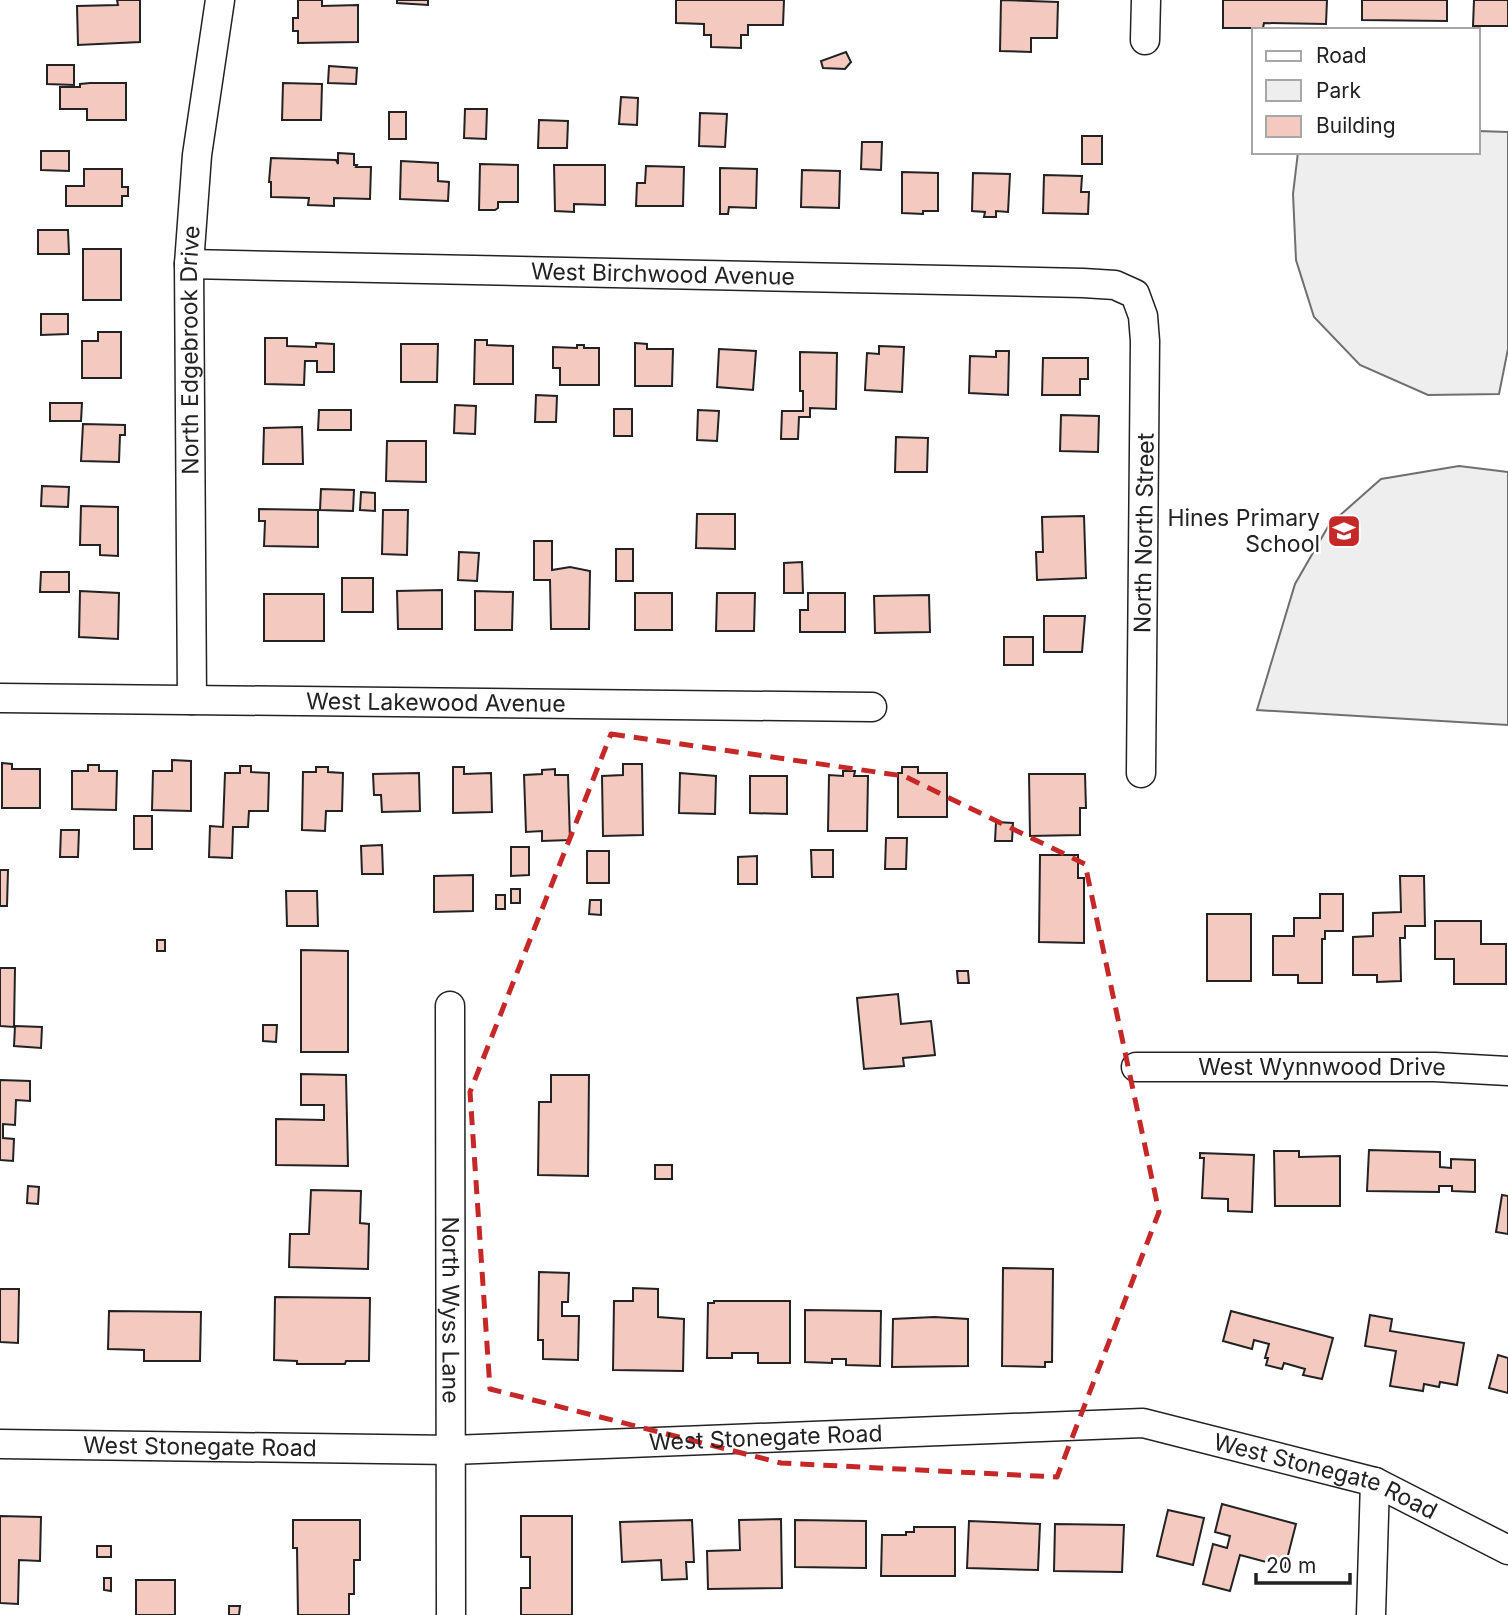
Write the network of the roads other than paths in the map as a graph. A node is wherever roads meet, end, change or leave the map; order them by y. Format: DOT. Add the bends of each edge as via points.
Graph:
graph roads {
  1 [pos="220,0"];
  2 [pos="1146,0"];
  3 [pos="1145,40"];
  4 [pos="189,264"];
  5 [pos="1135,295"];
  6 [pos="0,698"];
  7 [pos="192,700"];
  8 [pos="872,707"];
  9 [pos="1141,773"];
  10 [pos="450,1006"];
  11 [pos="1136,1067"];
  12 [pos="1508,1071"];
  13 [pos="0,1444"];
  14 [pos="452,1450"];
  15 [pos="1375,1482"];
  16 [pos="1508,1550"];
  17 [pos="451,1615"];
  18 [pos="1371,1615"];
  1 -- 4 [label="street, North Edgebrook Drive" via="197,155"];
  2 -- 3 [label="street"];
  4 -- 5 [label="street, West Birchwood Avenue" via="1083,283 1115,285"];
  4 -- 7 [label="street, North Edgebrook Drive"];
  5 -- 9 [label="street, North North Street" via="1145,341"];
  6 -- 7 [label="street, West Lakewood Avenue"];
  7 -- 8 [label="street, West Lakewood Avenue"];
  10 -- 14 [label="street, North Wyss Lane"];
  11 -- 12 [label="street, West Wynnwood Drive"];
  13 -- 14 [label="street, West Stonegate Road"];
  14 -- 15 [label="street, West Stonegate Road" via="1143,1423"];
  14 -- 17 [label="street, North Wyss Lane"];
  15 -- 16 [label="street, West Stonegate Road"];
  15 -- 18 [label="street"];
}
